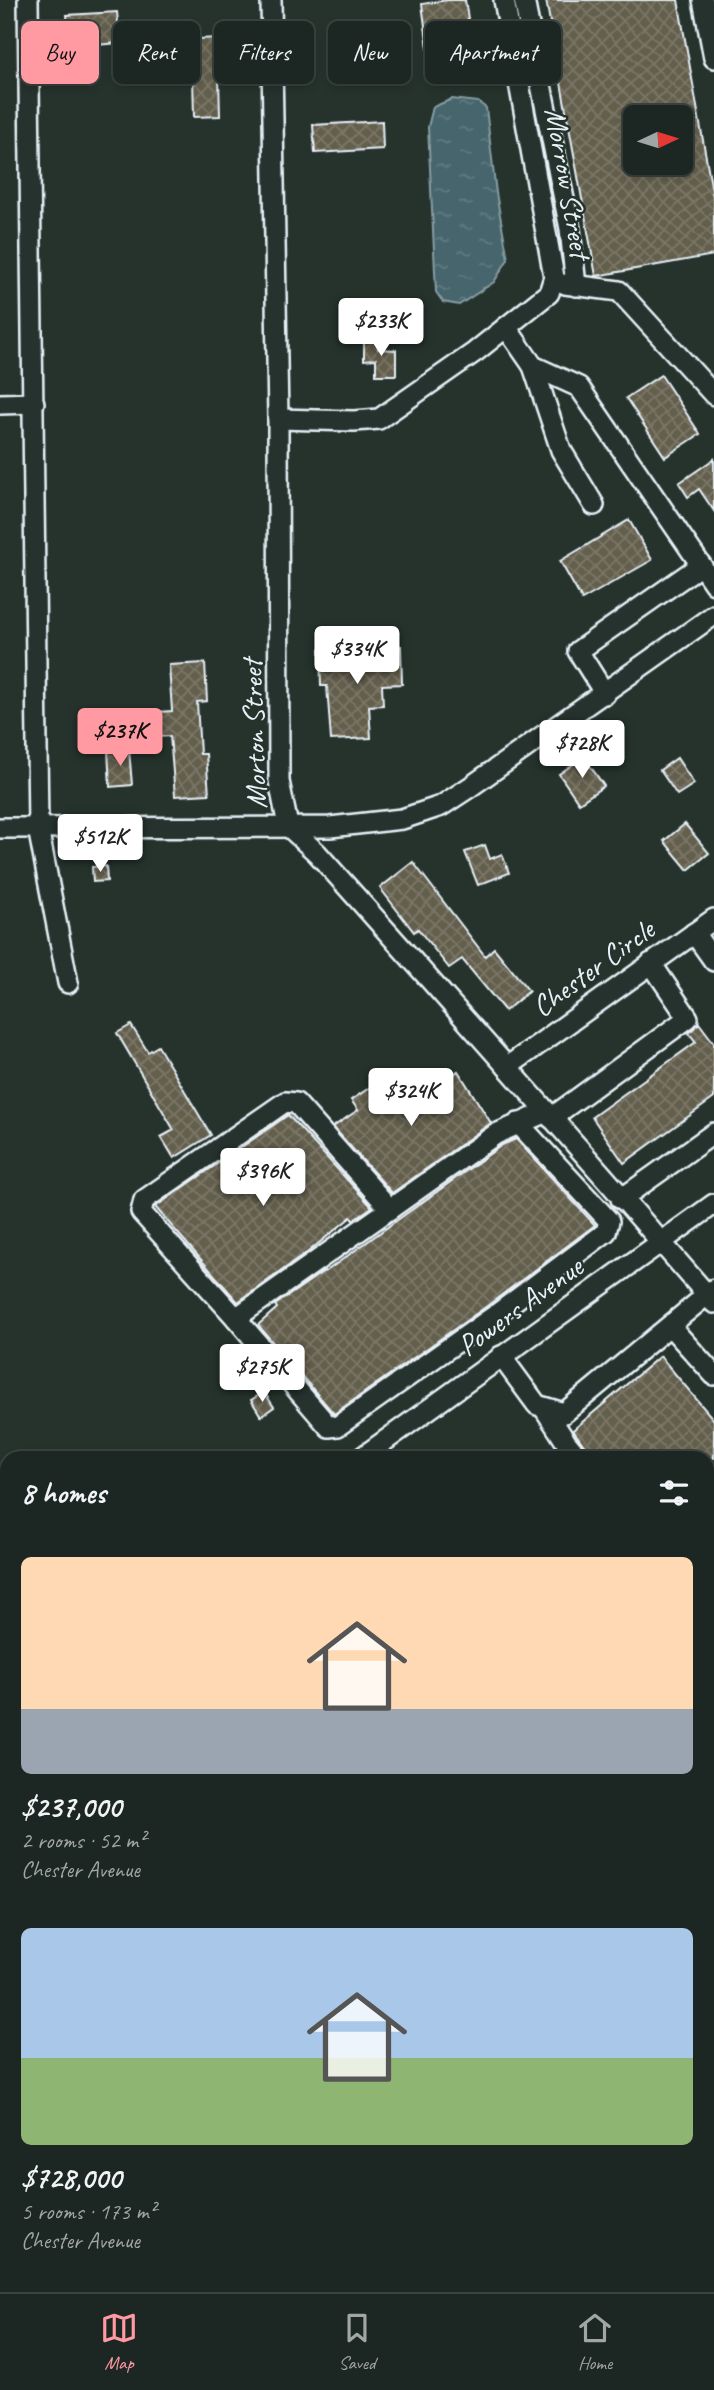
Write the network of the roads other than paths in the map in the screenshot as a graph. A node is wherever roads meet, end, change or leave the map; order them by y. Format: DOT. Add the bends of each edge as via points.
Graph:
graph roads {
  1 [pos="29,0"];
  2 [pos="271,0"];
  3 [pos="506,0"];
  4 [pos="524,0"];
  5 [pos="703,0"];
  6 [pos="714,58"];
  7 [pos="576,286"];
  8 [pos="551,288"];
  9 [pos="506,327"];
  10 [pos="533,366"];
  11 [pos="714,395"];
  12 [pos="34,403"];
  13 [pos="0,404"];
  14 [pos="278,419"];
  15 [pos="594,505"];
  16 [pos="701,565"];
  17 [pos="714,584"];
  18 [pos="714,615"];
  19 [pos="605,694"];
  20 [pos="288,826"];
  21 [pos="0,828"];
  22 [pos="38,828"];
  23 [pos="714,919"];
  24 [pos="694,933"];
  25 [pos="714,961"];
  26 [pos="651,963"];
  27 [pos="68,983"];
  28 [pos="507,1067"];
  29 [pos="548,1115"];
  30 [pos="518,1123"];
  31 [pos="714,1133"];
  32 [pos="621,1199"];
  33 [pos="714,1204"];
  34 [pos="390,1209"];
  35 [pos="662,1241"];
  36 [pos="712,1295"];
  37 [pos="236,1318"];
  38 [pos="671,1327"];
  39 [pos="501,1356"];
  40 [pos="714,1375"];
  41 [pos="544,1408"];
  42 [pos="370,1451"];
  43 [pos="573,1451"];
  1 -- 12 [label="street"];
  2 -- 14 [label="street, Morton Street"];
  3 -- 8 [label="street, Morrow Street"];
  4 -- 7 [label="street" via="570,229"];
  5 -- 6 [label="street"];
  7 -- 8 [label="street"];
  7 -- 11 [label="street" via="619,291"];
  8 -- 9 [label="street"];
  9 -- 10 [label="street"];
  9 -- 14 [label="street" via="379,419"];
  10 -- 15 [label="street" via="561,450"];
  10 -- 16 [label="street" via="579,387"];
  12 -- 13 [label="street"];
  12 -- 22 [label="street"];
  14 -- 20 [label="street, Morton Street" via="279,781"];
  16 -- 17 [label="street"];
  16 -- 19 [label="street" via="578,651"];
  18 -- 19 [label="street"];
  19 -- 20 [label="street" via="441,806 385,822"];
  20 -- 22 [label="street"];
  20 -- 28 [label="street, Morton Street"];
  21 -- 22 [label="street"];
  22 -- 27 [label="street"];
  23 -- 24 [label="street, Chester Circle"];
  24 -- 25 [label="street"];
  24 -- 26 [label="street, Chester Circle"];
  26 -- 28 [label="street, Chester Circle"];
  26 -- 29 [label="street" via="688,1018"];
  28 -- 29 [label="street, Morton Street"];
  29 -- 30 [label="street"];
  29 -- 32 [label="street, Morton Street"];
  30 -- 34 [label="street"];
  30 -- 37 [label="street" via="609,1221 606,1232 338,1426 329,1427"];
  31 -- 32 [label="street"];
  32 -- 35 [label="street, Morton Street"];
  33 -- 35 [label="street, Powers Avenue"];
  34 -- 37 [label="street"];
  34 -- 37 [label="street" via="296,1103 285,1102 144,1200 141,1212"];
  35 -- 36 [label="street, Morton Street"];
  35 -- 39 [label="street, Powers Avenue"];
  36 -- 38 [label="street"];
  38 -- 40 [label="street"];
  38 -- 41 [label="street" via="564,1413"];
  39 -- 41 [label="street"];
  39 -- 42 [label="street, Powers Avenue"];
  41 -- 43 [label="street"];
}
